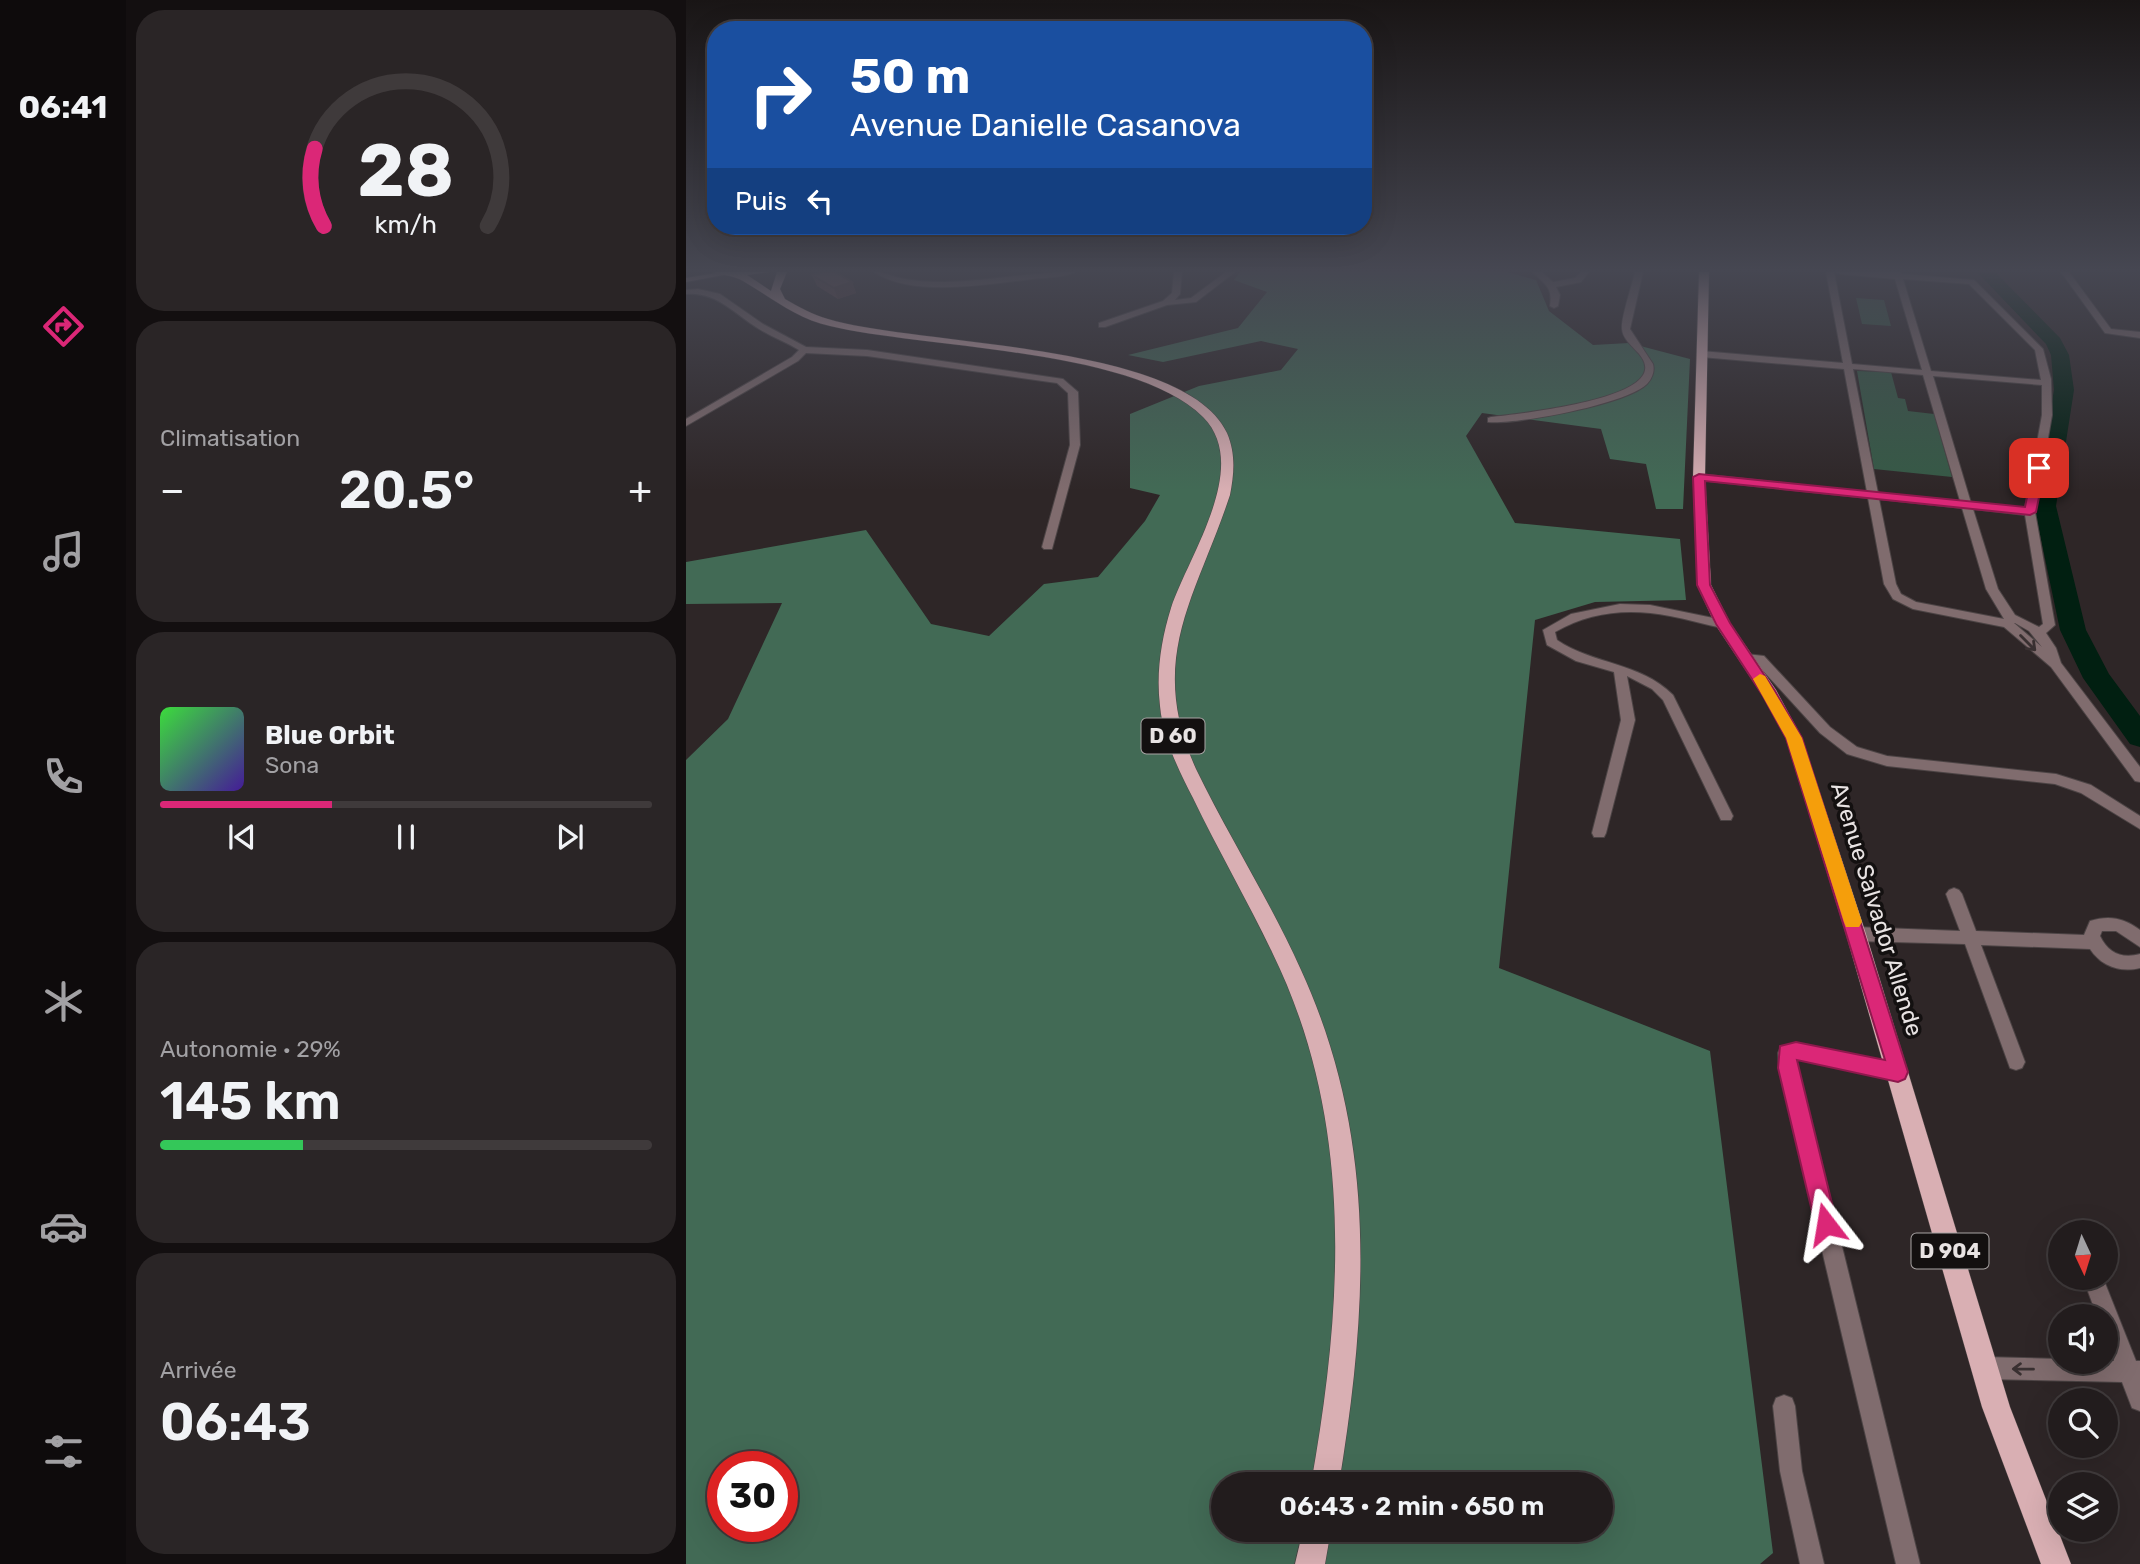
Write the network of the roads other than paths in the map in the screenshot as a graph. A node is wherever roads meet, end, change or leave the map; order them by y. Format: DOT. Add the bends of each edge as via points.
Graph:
graph roads {
  1 [pos="795,345"];
  2 [pos="962,345"];
  3 [pos="1636,345"];
  4 [pos="1701,345"];
  5 [pos="1845,345"];
  6 [pos="1919,345"];
  7 [pos="2035,345"];
  8 [pos="804,350"];
  9 [pos="1701,354"];
  10 [pos="1849,366"];
  11 [pos="1927,373"];
  12 [pos="2046,383"];
  13 [pos="1491,420"];
  14 [pos="686,423"];
  15 [pos="1699,477"];
  16 [pos="1871,495"];
  17 [pos="1968,505"];
  18 [pos="2030,512"];
  19 [pos="1048,547"];
  20 [pos="2002,608"];
  21 [pos="2044,609"];
  22 [pos="1969,614"];
  23 [pos="2014,621"];
  24 [pos="1723,624"];
  25 [pos="2038,633"];
  26 [pos="1746,658"];
  27 [pos="2055,664"];
  28 [pos="1620,672"];
  29 [pos="2140,777"];
  30 [pos="1727,816"];
  31 [pos="2140,823"];
  32 [pos="1599,833"];
  33 [pos="1954,894"];
  34 [pos="1856,933"];
  35 [pos="1970,938"];
  36 [pos="2140,940"];
  37 [pos="2094,942"];
  38 [pos="2139,962"];
  39 [pos="2016,1062"];
  40 [pos="1898,1072"];
  41 [pos="2098,1290"];
  42 [pos="1984,1368"];
  43 [pos="2135,1372"];
  44 [pos="2140,1400"];
  45 [pos="1784,1406"];
  46 [pos="1327,1472"];
  47 [pos="1812,1564"];
  48 [pos="1908,1564"];
  49 [pos="2056,1564"];
  1 -- 8 [label="street"];
  2 -- 46 [label="main road, D 60" via="1087,364 1150,379 1207,414 1228,456 1226,491 1170,636 1167,701 1173,737 1292,973 1326,1057 1343,1147 1352,1261 1342,1396"];
  3 -- 13 [label="street" via="1650,372 1640,386 1604,401"];
  4 -- 9 [label="main road, Avenue Salvador Allende / D 904"];
  5 -- 10 [label="street"];
  6 -- 11 [label="street"];
  7 -- 12 [label="street"];
  8 -- 14 [label="street"];
  8 -- 19 [label="street" via="867,353 1060,381 1073,391 1076,432"];
  9 -- 10 [label="street"];
  9 -- 15 [label="main road, Avenue Salvador Allende / D 904"];
  10 -- 11 [label="street"];
  10 -- 16 [label="street"];
  11 -- 12 [label="street"];
  11 -- 17 [label="street"];
  12 -- 18 [label="street" via="2047,415"];
  15 -- 16 [label="street"];
  15 -- 24 [label="main road, Avenue Salvador Allende / D 904" via="1703,585"];
  16 -- 17 [label="street"];
  16 -- 22 [label="street" via="1890,584 1897,596 1913,605"];
  17 -- 18 [label="street"];
  17 -- 20 [label="street" via="1992,589"];
  18 -- 21 [label="street"];
  20 -- 22 [label="street"];
  20 -- 23 [label="street"];
  21 -- 23 [label="street" via="2033,618"];
  21 -- 25 [label="street" via="2049,625"];
  22 -- 23 [label="street"];
  23 -- 25 [label="street"];
  23 -- 27 [label="street, one-way"];
  24 -- 26 [label="main road, Avenue Salvador Allende / D 904"];
  24 -- 28 [label="street" via="1662,610 1604,608 1566,619 1549,630 1551,642 1566,654"];
  25 -- 27 [label="street" via="2053,650"];
  26 -- 31 [label="street" via="1760,659 1825,730 1852,751 1887,761 2056,779 2086,789"];
  26 -- 34 [label="main road, Avenue Salvador Allende / D 904" via="1794,738"];
  27 -- 29 [label="street"];
  28 -- 30 [label="street" via="1636,673 1657,683"];
  28 -- 32 [label="street" via="1628,720"];
  33 -- 35 [label="street"];
  34 -- 35 [label="street"];
  34 -- 40 [label="main road, Avenue Salvador Allende / D 904"];
  35 -- 37 [label="street"];
  35 -- 39 [label="street"];
  36 -- 37 [label="street" via="2109,923 2093,930"];
  37 -- 38 [label="street" via="2113,960"];
  40 -- 42 [label="main road, Avenue Salvador Allende / D 904"];
  40 -- 48 [label="street" via="1787,1053"];
  41 -- 43 [label="street"];
  43 -- 42 [label="street, one-way"];
  42 -- 49 [label="main road, Avenue Salvador Allende / D 904"];
  43 -- 44 [label="street"];
  45 -- 47 [label="street" via="1791,1471"];
}
